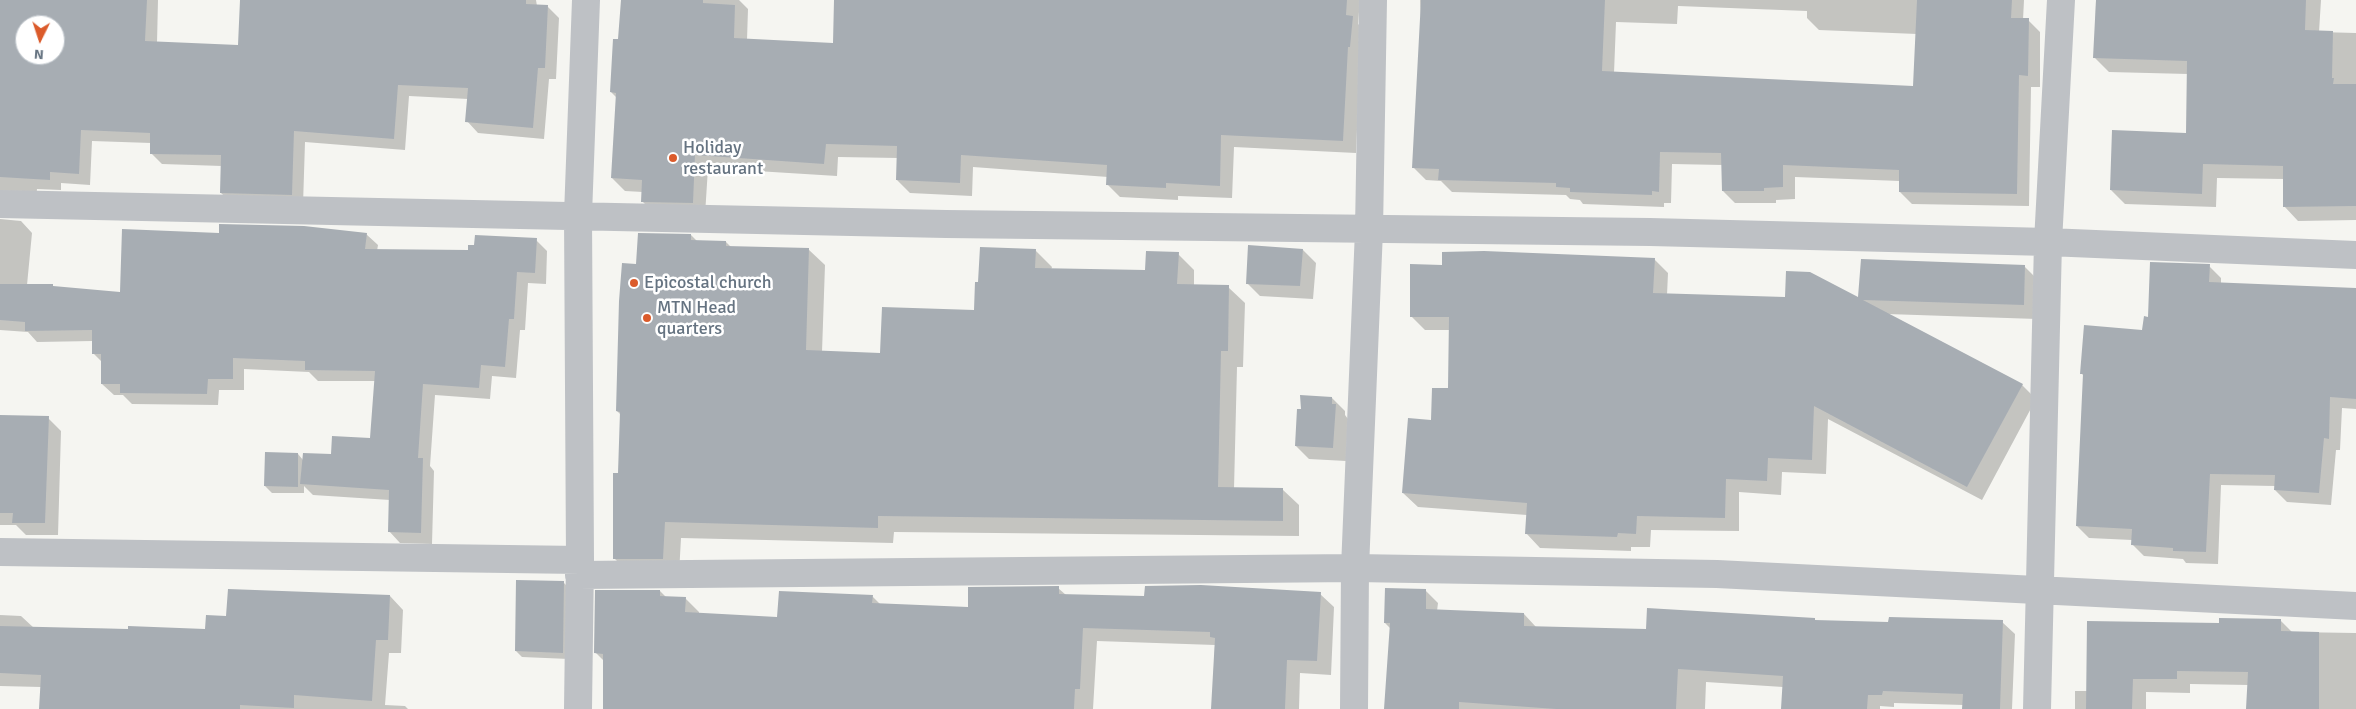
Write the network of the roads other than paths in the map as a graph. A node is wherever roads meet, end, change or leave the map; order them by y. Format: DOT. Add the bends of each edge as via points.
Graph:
graph roads {
  1 [pos="586,0"];
  2 [pos="1373,0"];
  3 [pos="2061,0"];
  4 [pos="0,204"];
  5 [pos="578,215"];
  6 [pos="1369,230"];
  7 [pos="2048,242"];
  8 [pos="2356,255"];
  9 [pos="0,552"];
  10 [pos="580,567"];
  11 [pos="1355,568"];
  12 [pos="2040,591"];
  13 [pos="2356,606"];
  14 [pos="578,709"];
  15 [pos="1354,709"];
  16 [pos="2036,709"];
  1 -- 5 [label="street"];
  2 -- 6 [label="street"];
  3 -- 7 [label="street"];
  4 -- 5 [label="street"];
  5 -- 6 [label="street"];
  5 -- 10 [label="street"];
  6 -- 7 [label="street" via="1650,232"];
  6 -- 11 [label="street"];
  7 -- 8 [label="street"];
  7 -- 12 [label="street"];
  9 -- 10 [label="street"];
  10 -- 11 [label="street"];
  10 -- 14 [label="street"];
  11 -- 12 [label="street" via="1717,574"];
  11 -- 15 [label="street"];
  12 -- 13 [label="street"];
  12 -- 16 [label="street"];
}
